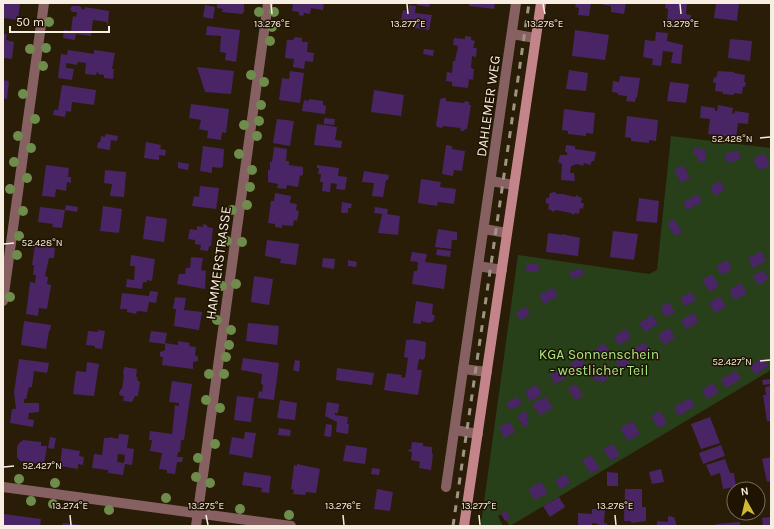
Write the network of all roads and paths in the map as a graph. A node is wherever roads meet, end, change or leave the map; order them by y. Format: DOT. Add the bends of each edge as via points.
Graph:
graph roads {
  1 [pos="44,3"];
  2 [pos="268,3"];
  3 [pos="516,3"];
  4 [pos="540,3"];
  5 [pos="512,34"];
  6 [pos="535,38"];
  7 [pos="491,182"];
  8 [pos="514,185"];
  9 [pos="484,229"];
  10 [pos="507,233"];
  11 [pos="478,266"];
  12 [pos="502,270"];
  13 [pos="3,300"];
  14 [pos="463,369"];
  15 [pos="487,372"];
  16 [pos="455,430"];
  17 [pos="478,434"];
  18 [pos="3,487"];
  19 [pos="446,488"];
  20 [pos="198,513"];
  21 [pos="196,526"];
  22 [pos="290,526"];
  23 [pos="464,526"];
  1 -- 13 [label="street"];
  2 -- 20 [label="street, HAMMERSTRASSE"];
  3 -- 5 [label="street, DAHLEMER WEG"];
  4 -- 6 [label="main road"];
  5 -- 6 [label="street"];
  5 -- 7 [label="street, DAHLEMER WEG"];
  6 -- 8 [label="main road"];
  7 -- 8 [label="street"];
  7 -- 9 [label="street, DAHLEMER WEG"];
  8 -- 10 [label="main road"];
  9 -- 10 [label="street"];
  9 -- 11 [label="street, DAHLEMER WEG"];
  10 -- 12 [label="main road"];
  11 -- 12 [label="street"];
  11 -- 14 [label="street, DAHLEMER WEG"];
  12 -- 15 [label="main road"];
  14 -- 15 [label="street"];
  14 -- 16 [label="street, DAHLEMER WEG"];
  15 -- 17 [label="main road"];
  16 -- 17 [label="street"];
  16 -- 19 [label="street, DAHLEMER WEG"];
  17 -- 23 [label="main road"];
  18 -- 20 [label="street"];
  20 -- 21 [label="street, HAMMERSTRASSE"];
  20 -- 22 [label="street"];
}
